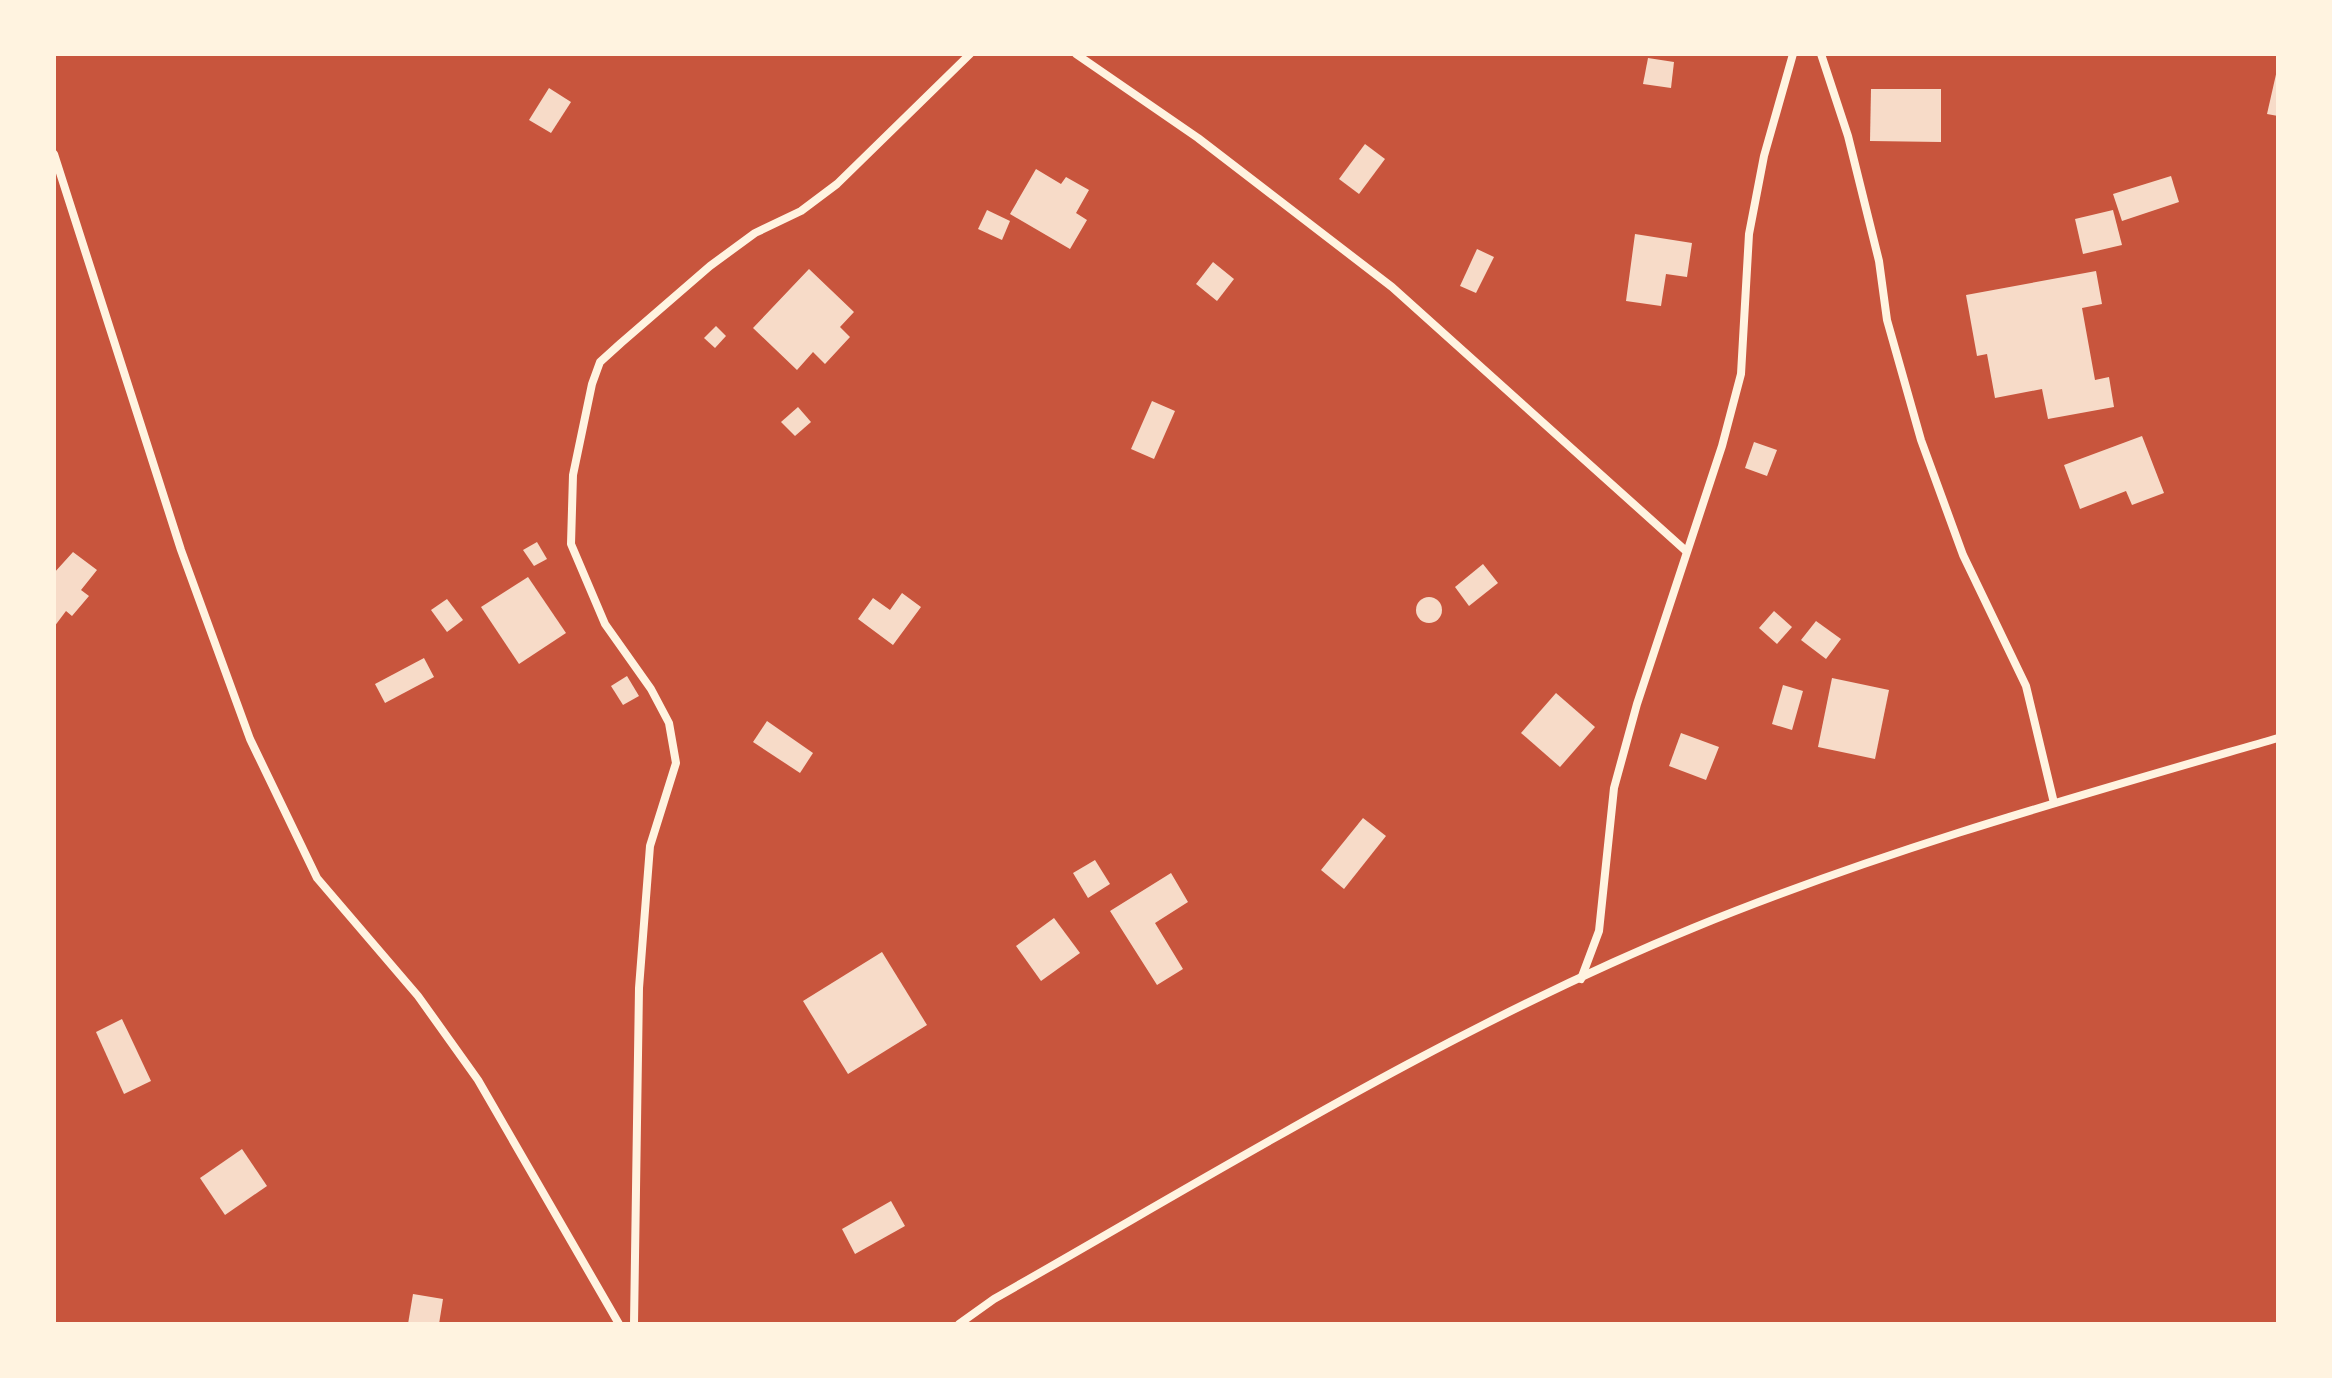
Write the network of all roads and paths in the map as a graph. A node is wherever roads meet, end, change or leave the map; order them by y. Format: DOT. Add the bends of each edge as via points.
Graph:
graph roads {
  1 [pos="970,54"];
  2 [pos="1076,54"];
  3 [pos="1793,54"];
  4 [pos="1821,54"];
  5 [pos="54,154"];
  6 [pos="1686,551"];
  7 [pos="2278,738"];
  8 [pos="2054,803"];
  9 [pos="1581,979"];
  10 [pos="619,1324"];
  11 [pos="634,1324"];
  12 [pos="959,1324"];
  1 -- 11 [label="street" via="837,184 710,266 621,343 600,362 592,384 573,475 571,544 605,624 669,723 676,763 650,846 639,988"];
  2 -- 6 [label="street" via="1198,138 1392,287"];
  3 -- 6 [label="street" via="1749,234 1741,374"];
  4 -- 8 [label="street" via="1848,136 1879,261 1887,320 1921,440 1963,555 2026,686"];
  5 -- 10 [label="street" via="181,550 250,739 303,850 317,878 418,996 478,1080"];
  6 -- 9 [label="street" via="1614,788 1599,931"];
  7 -- 8 [label="street"];
  8 -- 9 [label="street" via="1962,829 1693,928"];
  9 -- 12 [label="street" via="1461,1034 994,1299"];
}
